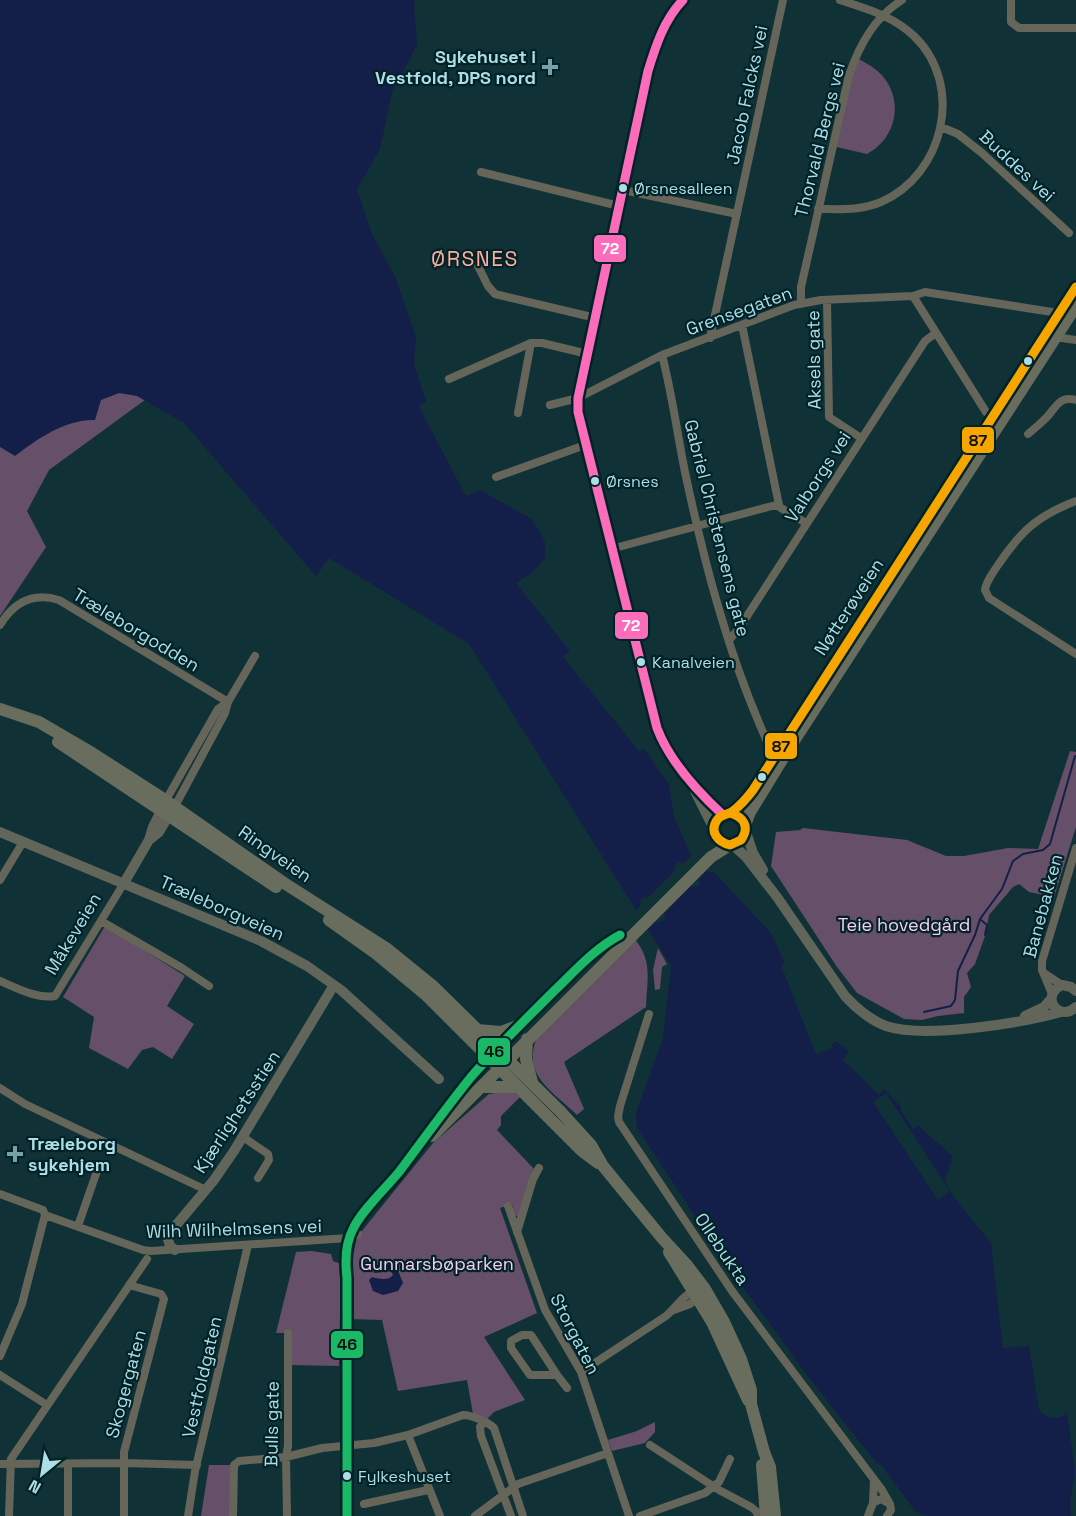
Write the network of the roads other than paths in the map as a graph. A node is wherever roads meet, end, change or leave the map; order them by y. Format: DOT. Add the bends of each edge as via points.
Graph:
graph roads {
  1 [pos="683,0"];
  2 [pos="783,0"];
  3 [pos="840,0"];
  4 [pos="902,0"];
  5 [pos="1011,0"];
  6 [pos="883,14"];
  7 [pos="1076,28"];
  8 [pos="941,127"];
  9 [pos="481,172"];
  10 [pos="623,190"];
  11 [pos="619,206"];
  12 [pos="818,209"];
  13 [pos="737,213"];
  14 [pos="1069,234"];
  15 [pos="478,266"];
  16 [pos="1076,287"];
  17 [pos="913,296"];
  18 [pos="827,300"];
  19 [pos="801,304"];
  20 [pos="1076,306"];
  21 [pos="1052,312"];
  22 [pos="596,318"];
  23 [pos="742,325"];
  24 [pos="936,333"];
  25 [pos="1055,337"];
  26 [pos="710,338"];
  27 [pos="1076,340"];
  28 [pos="531,343"];
  29 [pos="588,354"];
  30 [pos="662,355"];
  31 [pos="449,379"];
  32 [pos="578,398"];
  33 [pos="1076,400"];
  34 [pos="550,405"];
  35 [pos="518,413"];
  36 [pos="997,418"];
  37 [pos="1028,434"];
  38 [pos="861,438"];
  39 [pos="585,446"];
  40 [pos="496,477"];
  41 [pos="1076,501"];
  42 [pos="779,505"];
  43 [pos="806,523"];
  44 [pos="697,526"];
  45 [pos="611,549"];
  46 [pos="0,625"];
  47 [pos="729,640"];
  48 [pos="1076,654"];
  49 [pos="255,656"];
  50 [pos="228,702"];
  51 [pos="0,709"];
  52 [pos="0,715"];
  53 [pos="766,739"];
  54 [pos="688,778"];
  55 [pos="168,808"];
  56 [pos="727,814"];
  57 [pos="746,828"];
  58 [pos="714,831"];
  59 [pos="0,832"];
  60 [pos="23,842"];
  61 [pos="731,845"];
  62 [pos="1076,848"];
  63 [pos="708,854"];
  64 [pos="0,879"];
  65 [pos="124,883"];
  66 [pos="777,897"];
  67 [pos="100,921"];
  68 [pos="628,931"];
  69 [pos="1044,973"];
  70 [pos="0,981"];
  71 [pos="334,985"];
  72 [pos="209,986"];
  73 [pos="1070,986"];
  74 [pos="1052,997"];
  75 [pos="1076,1007"];
  76 [pos="1061,1012"];
  77 [pos="649,1014"];
  78 [pos="1014,1021"];
  79 [pos="519,1025"];
  80 [pos="477,1030"];
  81 [pos="527,1039"];
  82 [pos="498,1059"];
  83 [pos="439,1079"];
  84 [pos="532,1083"];
  85 [pos="482,1087"];
  86 [pos="518,1087"];
  87 [pos="0,1088"];
  88 [pos="470,1097"];
  89 [pos="243,1137"];
  90 [pos="603,1166"];
  91 [pos="402,1167"];
  92 [pos="539,1168"];
  93 [pos="97,1171"];
  94 [pos="258,1178"];
  95 [pos="206,1190"];
  96 [pos="0,1194"];
  97 [pos="508,1206"];
  98 [pos="45,1215"];
  99 [pos="78,1226"];
  100 [pos="517,1234"];
  101 [pos="354,1236"];
  102 [pos="248,1245"];
  103 [pos="176,1250"];
  104 [pos="147,1259"];
  105 [pos="129,1285"];
  106 [pos="698,1294"];
  107 [pos="288,1333"];
  108 [pos="0,1356"];
  109 [pos="581,1372"];
  110 [pos="0,1375"];
  111 [pos="557,1375"];
  112 [pos="567,1388"];
  113 [pos="47,1406"];
  114 [pos="483,1423"];
  115 [pos="408,1435"];
  116 [pos="348,1445"];
  117 [pos="650,1445"];
  118 [pos="764,1452"];
  119 [pos="608,1453"];
  120 [pos="285,1457"];
  121 [pos="730,1459"];
  122 [pos="124,1463"];
  123 [pos="0,1464"];
  124 [pos="10,1464"];
  125 [pos="68,1464"];
  126 [pos="197,1465"];
  127 [pos="874,1480"];
  128 [pos="714,1486"];
  129 [pos="513,1487"];
  130 [pos="428,1490"];
  131 [pos="503,1495"];
  132 [pos="364,1504"];
  133 [pos="890,1504"];
  134 [pos="872,1511"];
  135 [pos="9,1516"];
  136 [pos="68,1516"];
  137 [pos="124,1516"];
  138 [pos="188,1516"];
  139 [pos="233,1516"];
  140 [pos="287,1516"];
  141 [pos="348,1516"];
  142 [pos="440,1516"];
  143 [pos="474,1516"];
  144 [pos="511,1516"];
  145 [pos="523,1516"];
  146 [pos="628,1516"];
  147 [pos="640,1516"];
  148 [pos="758,1516"];
  149 [pos="766,1516"];
  150 [pos="775,1516"];
  151 [pos="887,1516"];
  1 -- 10 [label="street" via="668,20 651,60"];
  2 -- 13 [label="street, Jacob Falcks vei"];
  3 -- 6 [label="street"];
  4 -- 6 [label="street, Thorvald Bergs vei"];
  5 -- 7 [label="street" via="1014,26"];
  6 -- 8 [label="street" via="913,35 930,59 941,88"];
  6 -- 12 [label="street, Thorvald Bergs vei" via="865,39 849,75"];
  8 -- 12 [label="street" via="922,170 893,196 864,208"];
  8 -- 14 [label="street, Buddes vei" via="958,134 982,153"];
  9 -- 11 [label="street"];
  10 -- 11 [label="street"];
  10 -- 13 [label="street"];
  11 -- 22 [label="street"];
  12 -- 19 [label="street, Thorvald Bergs vei"];
  13 -- 26 [label="street, Jacob Falcks vei"];
  15 -- 22 [label="street" via="495,294"];
  16 -- 36 [label="main road"];
  17 -- 18 [label="street, Grensegaten"];
  17 -- 21 [label="street, Grensegaten" via="934,292"];
  17 -- 24 [label="street"];
  18 -- 19 [label="street, Grensegaten"];
  18 -- 38 [label="street, Aksels gate" via="829,417"];
  19 -- 23 [label="street, Grensegaten"];
  20 -- 25 [label="main road"];
  22 -- 29 [label="street"];
  23 -- 26 [label="street, Grensegaten"];
  23 -- 42 [label="street"];
  24 -- 36 [label="street" via="986,412"];
  24 -- 38 [label="street, Valborgs vei" via="925,341"];
  25 -- 27 [label="street"];
  25 -- 36 [label="main road"];
  26 -- 30 [label="street, Grensegaten"];
  28 -- 29 [label="street"];
  28 -- 31 [label="street"];
  28 -- 35 [label="street"];
  29 -- 32 [label="street"];
  30 -- 32 [label="street, Grensegaten"];
  30 -- 44 [label="street, Gabriel Christensens gate"];
  32 -- 34 [label="street, Grensegaten"];
  32 -- 39 [label="street"];
  33 -- 37 [label="street" via="1060,401"];
  36 -- 56 [label="main road, Nøtterøveien" via="753,790"];
  36 -- 57 [label="main road, Nøtterøveien" via="750,812"];
  38 -- 43 [label="street, Valborgs vei"];
  39 -- 40 [label="street"];
  39 -- 45 [label="street"];
  41 -- 48 [label="street" via="1047,513 1025,529 985,590 989,598"];
  42 -- 43 [label="street"];
  42 -- 44 [label="street"];
  43 -- 47 [label="street, Valborgs vei"];
  44 -- 45 [label="street"];
  44 -- 47 [label="street, Gabriel Christensens gate"];
  45 -- 54 [label="street" via="657,728"];
  46 -- 50 [label="street, Træleborgodden" via="9,610 25,600 59,600"];
  47 -- 53 [label="street, Gabriel Christensens gate"];
  49 -- 50 [label="street"];
  50 -- 55 [label="street" via="218,709"];
  51 -- 55 [label="main road, Ringveien" via="50,728"];
  52 -- 55 [label="main road, Ringveien" via="46,734"];
  54 -- 56 [label="street"];
  54 -- 58 [label="street"];
  55 -- 65 [label="street, Måkeveien" via="159,831 149,840"];
  55 -- 80 [label="main road, Ringveien" via="386,948 434,987"];
  55 -- 82 [label="main road, Ringveien" via="363,943"];
  56 -- 57 [label="main road" via="738,815"];
  56 -- 58 [label="main road" via="716,821"];
  57 -- 61 [label="main road" via="741,840"];
  57 -- 66 [label="street, Banebakken" via="753,853"];
  58 -- 61 [label="main road" via="720,841"];
  58 -- 63 [label="main road"];
  59 -- 60 [label="street, Træleborgveien"];
  60 -- 64 [label="street"];
  60 -- 65 [label="street, Træleborgveien"];
  61 -- 63 [label="main road"];
  61 -- 66 [label="street, Banebakken" via="746,857"];
  62 -- 69 [label="street, Banebakken" via="1044,953"];
  63 -- 68 [label="main road"];
  65 -- 67 [label="street, Måkeveien"];
  65 -- 71 [label="street, Træleborgveien" via="261,941"];
  66 -- 78 [label="street, Banebakken" via="845,996 874,1020 898,1029 920,1031"];
  67 -- 70 [label="street, Måkeveien" via="55,996 35,994"];
  67 -- 72 [label="street"];
  68 -- 79 [label="main road" via="592,954"];
  68 -- 81 [label="main road"];
  68 -- 82 [label="main road"];
  69 -- 73 [label="street, Banebakken"];
  69 -- 74 [label="street, Banebakken"];
  71 -- 83 [label="street, Træleborgveien"];
  71 -- 89 [label="street, Kjærlighetsstien"];
  73 -- 74 [label="street, Banebakken" via="1056,988"];
  74 -- 76 [label="street, Banebakken"];
  74 -- 78 [label="street, Banebakken" via="1044,1008"];
  75 -- 76 [label="street, Banebakken"];
  76 -- 78 [label="street, Banebakken"];
  77 -- 127 [label="street, Ollebukta" via="620,1106 619,1122 732,1291"];
  79 -- 80 [label="main road" via="501,1032"];
  79 -- 82 [label="main road"];
  80 -- 82 [label="main road, Ringveien"];
  81 -- 82 [label="main road"];
  81 -- 84 [label="main road" via="526,1059"];
  82 -- 84 [label="main road"];
  82 -- 85 [label="main road"];
  82 -- 86 [label="main road"];
  82 -- 88 [label="main road"];
  82 -- 91 [label="main road" via="431,1126"];
  84 -- 90 [label="main road" via="591,1145"];
  85 -- 86 [label="main road"];
  85 -- 88 [label="main road"];
  86 -- 90 [label="main road" via="582,1151"];
  87 -- 95 [label="street" via="25,1104"];
  88 -- 91 [label="main road"];
  89 -- 94 [label="street" via="269,1157"];
  89 -- 95 [label="street, Kjærlighetsstien"];
  90 -- 106 [label="main road" via="662,1238"];
  91 -- 101 [label="main road" via="358,1220"];
  92 -- 100 [label="street"];
  93 -- 99 [label="street"];
  95 -- 103 [label="street, Kjærlighetsstien" via="167,1236"];
  96 -- 98 [label="street, Wilh Wilhelmsens vei" via="43,1210"];
  97 -- 100 [label="street, Storgaten"];
  98 -- 99 [label="street, Wilh Wilhelmsens vei"];
  98 -- 108 [label="street" via="22,1304"];
  99 -- 103 [label="street, Wilh Wilhelmsens vei" via="143,1250"];
  100 -- 109 [label="street, Storgaten" via="545,1310"];
  101 -- 102 [label="street, Wilh Wilhelmsens vei"];
  101 -- 116 [label="main road" via="345,1261"];
  102 -- 103 [label="street, Wilh Wilhelmsens vei"];
  102 -- 126 [label="street, Vestfoldgaten"];
  104 -- 105 [label="street"];
  105 -- 113 [label="street"];
  105 -- 122 [label="street, Skogergaten" via="161,1294 164,1304 127,1436"];
  106 -- 109 [label="street" via="684,1297 674,1310"];
  106 -- 118 [label="main road" via="724,1322 737,1350 751,1390"];
  107 -- 120 [label="street, Bulls gate"];
  109 -- 119 [label="street, Storgaten"];
  110 -- 113 [label="street"];
  111 -- 111 [label="street" via="530,1375 511,1348 511,1341 531,1335"];
  111 -- 112 [label="street"];
  113 -- 124 [label="street"];
  114 -- 115 [label="street" via="472,1415 463,1415"];
  114 -- 129 [label="street" via="494,1428"];
  114 -- 131 [label="street" via="481,1436"];
  115 -- 116 [label="street"];
  115 -- 130 [label="street"];
  116 -- 120 [label="street"];
  116 -- 141 [label="main road"];
  117 -- 128 [label="street"];
  118 -- 149 [label="main road"];
  118 -- 150 [label="main road" via="770,1467"];
  119 -- 129 [label="street"];
  119 -- 146 [label="street, Storgaten"];
  120 -- 139 [label="street" via="235,1463"];
  120 -- 140 [label="street, Bulls gate"];
  121 -- 128 [label="street"];
  122 -- 125 [label="street"];
  122 -- 126 [label="street"];
  122 -- 137 [label="street, Skogergaten"];
  123 -- 124 [label="street"];
  124 -- 125 [label="street"];
  124 -- 135 [label="street"];
  125 -- 136 [label="street"];
  126 -- 138 [label="street, Vestfoldgaten"];
  127 -- 133 [label="street, Ollebukta"];
  127 -- 134 [label="street"];
  128 -- 147 [label="street"];
  128 -- 148 [label="street" via="751,1507"];
  129 -- 131 [label="street"];
  129 -- 145 [label="street"];
  130 -- 132 [label="street"];
  130 -- 142 [label="street"];
  131 -- 143 [label="street"];
  131 -- 144 [label="street"];
  133 -- 134 [label="street" via="881,1499"];
  133 -- 151 [label="street"];
}
